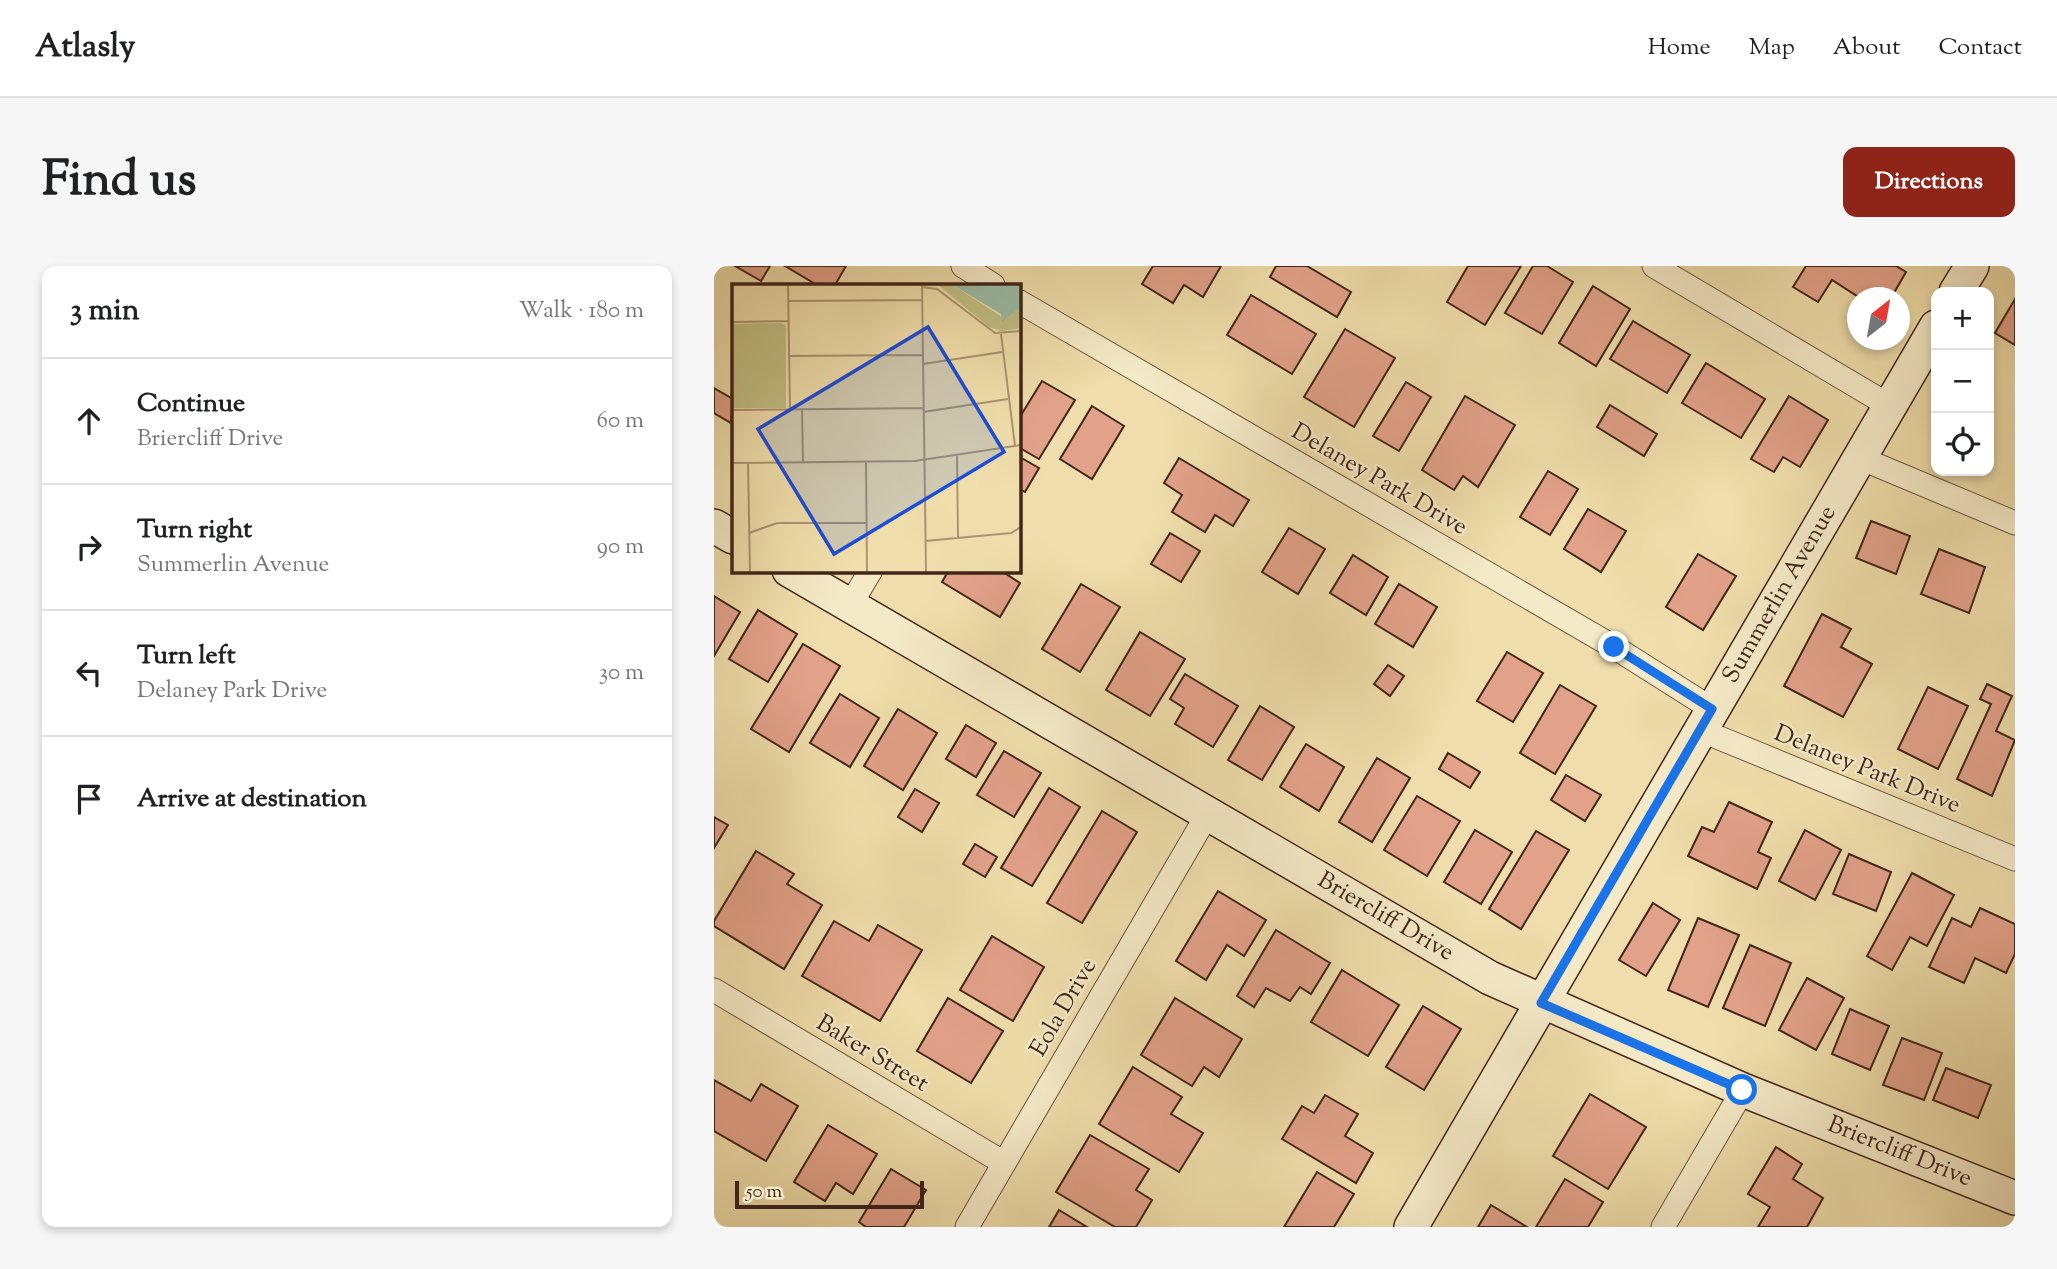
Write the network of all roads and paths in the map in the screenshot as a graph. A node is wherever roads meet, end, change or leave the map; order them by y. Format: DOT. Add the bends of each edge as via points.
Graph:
graph roads {
  1 [pos="963,266"];
  2 [pos="1654,266"];
  3 [pos="1972,266"];
  4 [pos="991,284"];
  5 [pos="1959,287"];
  6 [pos="1022,310"];
  7 [pos="1931,336"];
  8 [pos="1890,406"];
  9 [pos="1860,458"];
  10 [pos="2015,523"];
  11 [pos="714,526"];
  12 [pos="732,536"];
  13 [pos="792,572"];
  14 [pos="870,572"];
  15 [pos="849,607"];
  16 [pos="1706,719"];
  17 [pos="1207,815"];
  18 [pos="2015,859"];
  19 [pos="714,990"];
  20 [pos="1541,1003"];
  21 [pos="1742,1090"];
  22 [pos="1004,1163"];
  23 [pos="2015,1198"];
  24 [pos="967,1227"];
  25 [pos="1411,1227"];
  26 [pos="1663,1227"];
  1 -- 4 [label="street"];
  2 -- 8 [label="street"];
  3 -- 5 [label="street"];
  6 -- 16 [label="street, Delaney Park Drive" via="1614,647"];
  7 -- 8 [label="street, Summerlin Avenue"];
  8 -- 9 [label="street, Summerlin Avenue"];
  9 -- 10 [label="street"];
  9 -- 16 [label="street, Summerlin Avenue"];
  11 -- 12 [label="street"];
  13 -- 15 [label="street, Briercliff Drive"];
  14 -- 15 [label="street"];
  15 -- 17 [label="street, Briercliff Drive"];
  16 -- 18 [label="street, Delaney Park Drive"];
  16 -- 20 [label="street, Summerlin Avenue"];
  17 -- 20 [label="street, Briercliff Drive"];
  17 -- 22 [label="street, Eola Drive"];
  19 -- 22 [label="street, Baker Street"];
  20 -- 21 [label="street, Briercliff Drive"];
  20 -- 25 [label="street, Summerlin Avenue"];
  21 -- 23 [label="street, Briercliff Drive"];
  21 -- 26 [label="street"];
  22 -- 24 [label="street, Eola Drive"];
}
